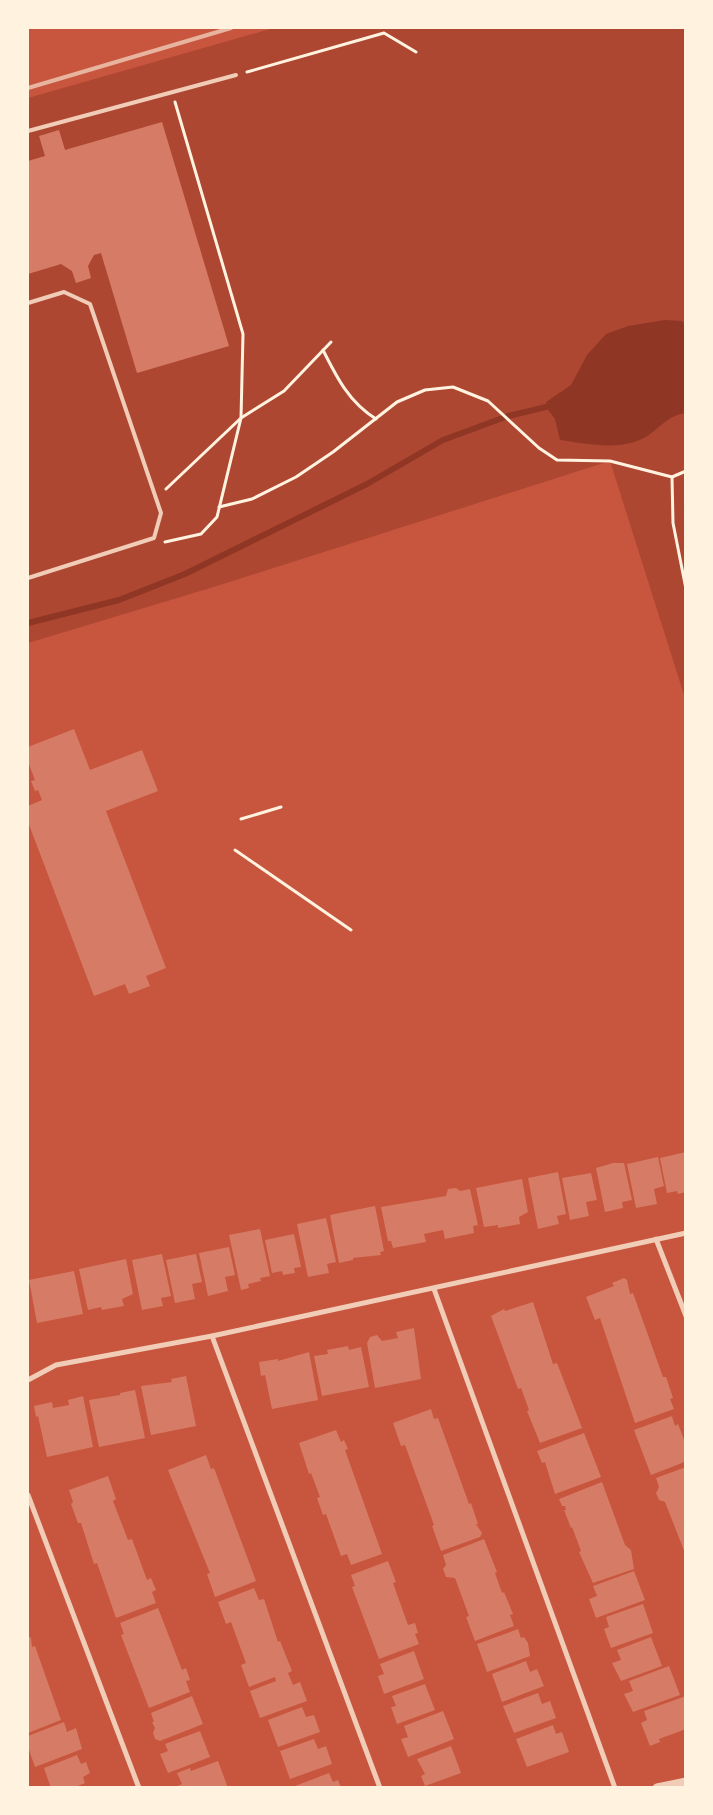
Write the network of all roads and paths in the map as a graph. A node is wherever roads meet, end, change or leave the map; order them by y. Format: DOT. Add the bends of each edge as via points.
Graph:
graph roads {
  1 [pos="416,52"];
  2 [pos="236,75"];
  3 [pos="172,92"];
  4 [pos="28,131"];
  5 [pos="28,302"];
  6 [pos="331,342"];
  7 [pos="323,350"];
  8 [pos="241,418"];
  9 [pos="376,419"];
  10 [pos="686,471"];
  11 [pos="672,477"];
  12 [pos="156,498"];
  13 [pos="219,507"];
  14 [pos="154,538"];
  15 [pos="28,578"];
  16 [pos="686,589"];
  17 [pos="282,807"];
  18 [pos="241,820"];
  19 [pos="235,850"];
  20 [pos="351,930"];
  21 [pos="686,1233"];
  22 [pos="656,1239"];
  23 [pos="434,1289"];
  24 [pos="686,1316"];
  25 [pos="212,1336"];
  26 [pos="28,1380"];
  27 [pos="28,1495"];
  28 [pos="686,1782"];
  29 [pos="140,1788"];
  30 [pos="380,1788"];
  31 [pos="615,1788"];
  32 [pos="657,1788"];
  1 -- 2 [label="path" via="384,33"];
  2 -- 3 [label="lane"];
  3 -- 4 [label="lane"];
  3 -- 8 [label="path" via="243,334"];
  5 -- 12 [label="lane" via="64,292 90,304"];
  6 -- 7 [label="path"];
  7 -- 8 [label="path" via="284,391"];
  7 -- 9 [label="path" via="338,381 353,401"];
  8 -- 12 [label="path"];
  8 -- 13 [label="path"];
  9 -- 11 [label="path" via="397,402 425,390 453,387 488,401 539,448 557,460 610,461"];
  9 -- 13 [label="path" via="296,477 252,499"];
  10 -- 11 [label="path"];
  11 -- 16 [label="path" via="672,522"];
  12 -- 14 [label="lane" via="161,513"];
  13 -- 14 [label="path" via="217,517 201,534 167,542"];
  14 -- 15 [label="lane"];
  17 -- 18 [label="path"];
  19 -- 20 [label="path"];
  21 -- 22 [label="street"];
  22 -- 23 [label="street"];
  22 -- 24 [label="street"];
  23 -- 25 [label="street"];
  23 -- 31 [label="street"];
  25 -- 26 [label="street" via="56,1365"];
  25 -- 30 [label="street"];
  27 -- 29 [label="street"];
  28 -- 32 [label="street"];
}
